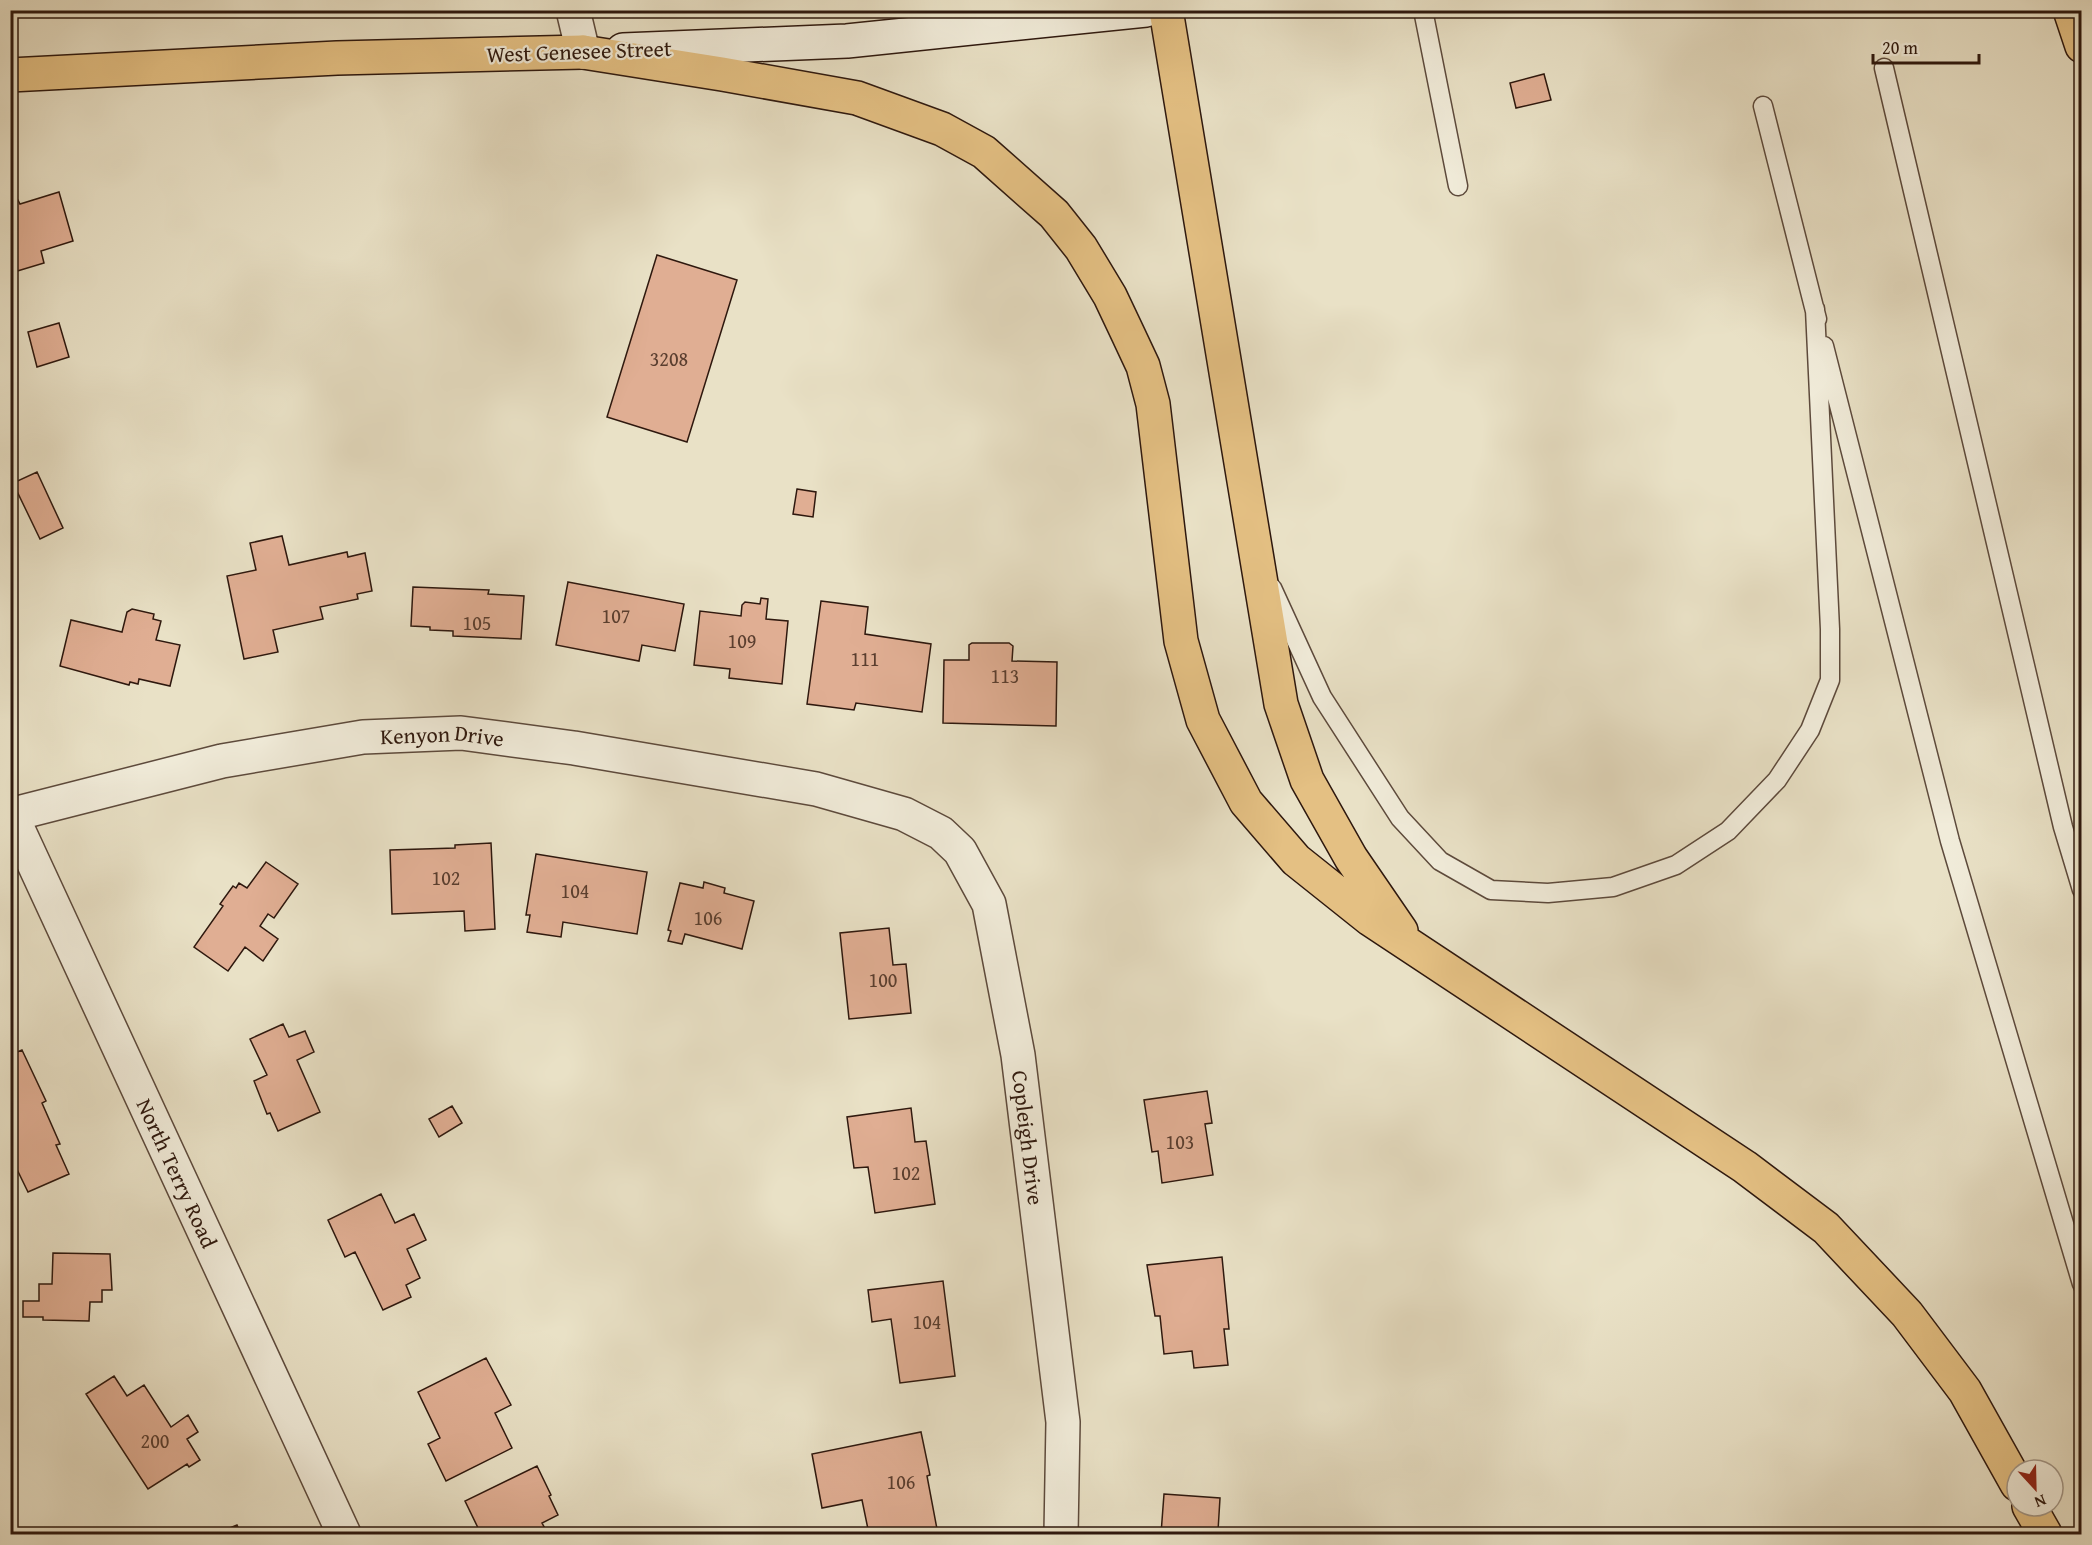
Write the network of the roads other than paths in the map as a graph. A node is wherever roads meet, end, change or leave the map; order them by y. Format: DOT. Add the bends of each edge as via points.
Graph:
graph roads {
  1 [pos="573,10"];
  2 [pos="1146,10"];
  3 [pos="1166,10"];
  4 [pos="1423,10"];
  5 [pos="2070,10"];
  6 [pos="2082,46"];
  7 [pos="583,52"];
  8 [pos="1884,68"];
  9 [pos="10,75"];
  10 [pos="1763,106"];
  11 [pos="1458,186"];
  12 [pos="1815,309"];
  13 [pos="1256,553"];
  14 [pos="874,806"];
  15 [pos="11,814"];
  16 [pos="2082,890"];
  17 [pos="1410,945"];
  18 [pos="2082,1284"];
  19 [pos="2005,1462"];
  20 [pos="2036,1518"];
  21 [pos="344,1534"];
  22 [pos="1061,1534"];
  23 [pos="2045,1534"];
  1 -- 7 [label="street"];
  2 -- 7 [label="street, West Genesee Street" via="847,41"];
  3 -- 13 [label="main road"];
  4 -- 11 [label="lane"];
  5 -- 6 [label="main road"];
  7 -- 9 [label="main road, West Genesee Street" via="337,58"];
  7 -- 17 [label="main road" via="857,98 942,129 984,152 1053,214 1081,248 1110,296 1143,366 1153,404 1181,642 1203,720 1246,802 1296,860 1370,919"];
  8 -- 16 [label="lane" via="2063,827"];
  10 -- 12 [label="lane"];
  12 -- 13 [label="lane" via="1830,680 1810,730 1777,780 1728,831 1676,865 1613,887 1548,893 1491,890 1440,861 1400,818 1322,697"];
  12 -- 18 [label="lane" via="1950,841"];
  13 -- 17 [label="main road" via="1281,704 1307,780 1352,858"];
  14 -- 15 [label="street, Kenyon Drive" via="816,789 461,733 363,738 222,761"];
  14 -- 22 [label="street, Copleigh Drive" via="904,814 941,833 960,851 989,904 1018,1055 1063,1422"];
  15 -- 21 [label="street, North Terry Road"];
  17 -- 19 [label="main road" via="1745,1167 1826,1228 1907,1314 1965,1390"];
  20 -- 23 [label="main road"];
}
